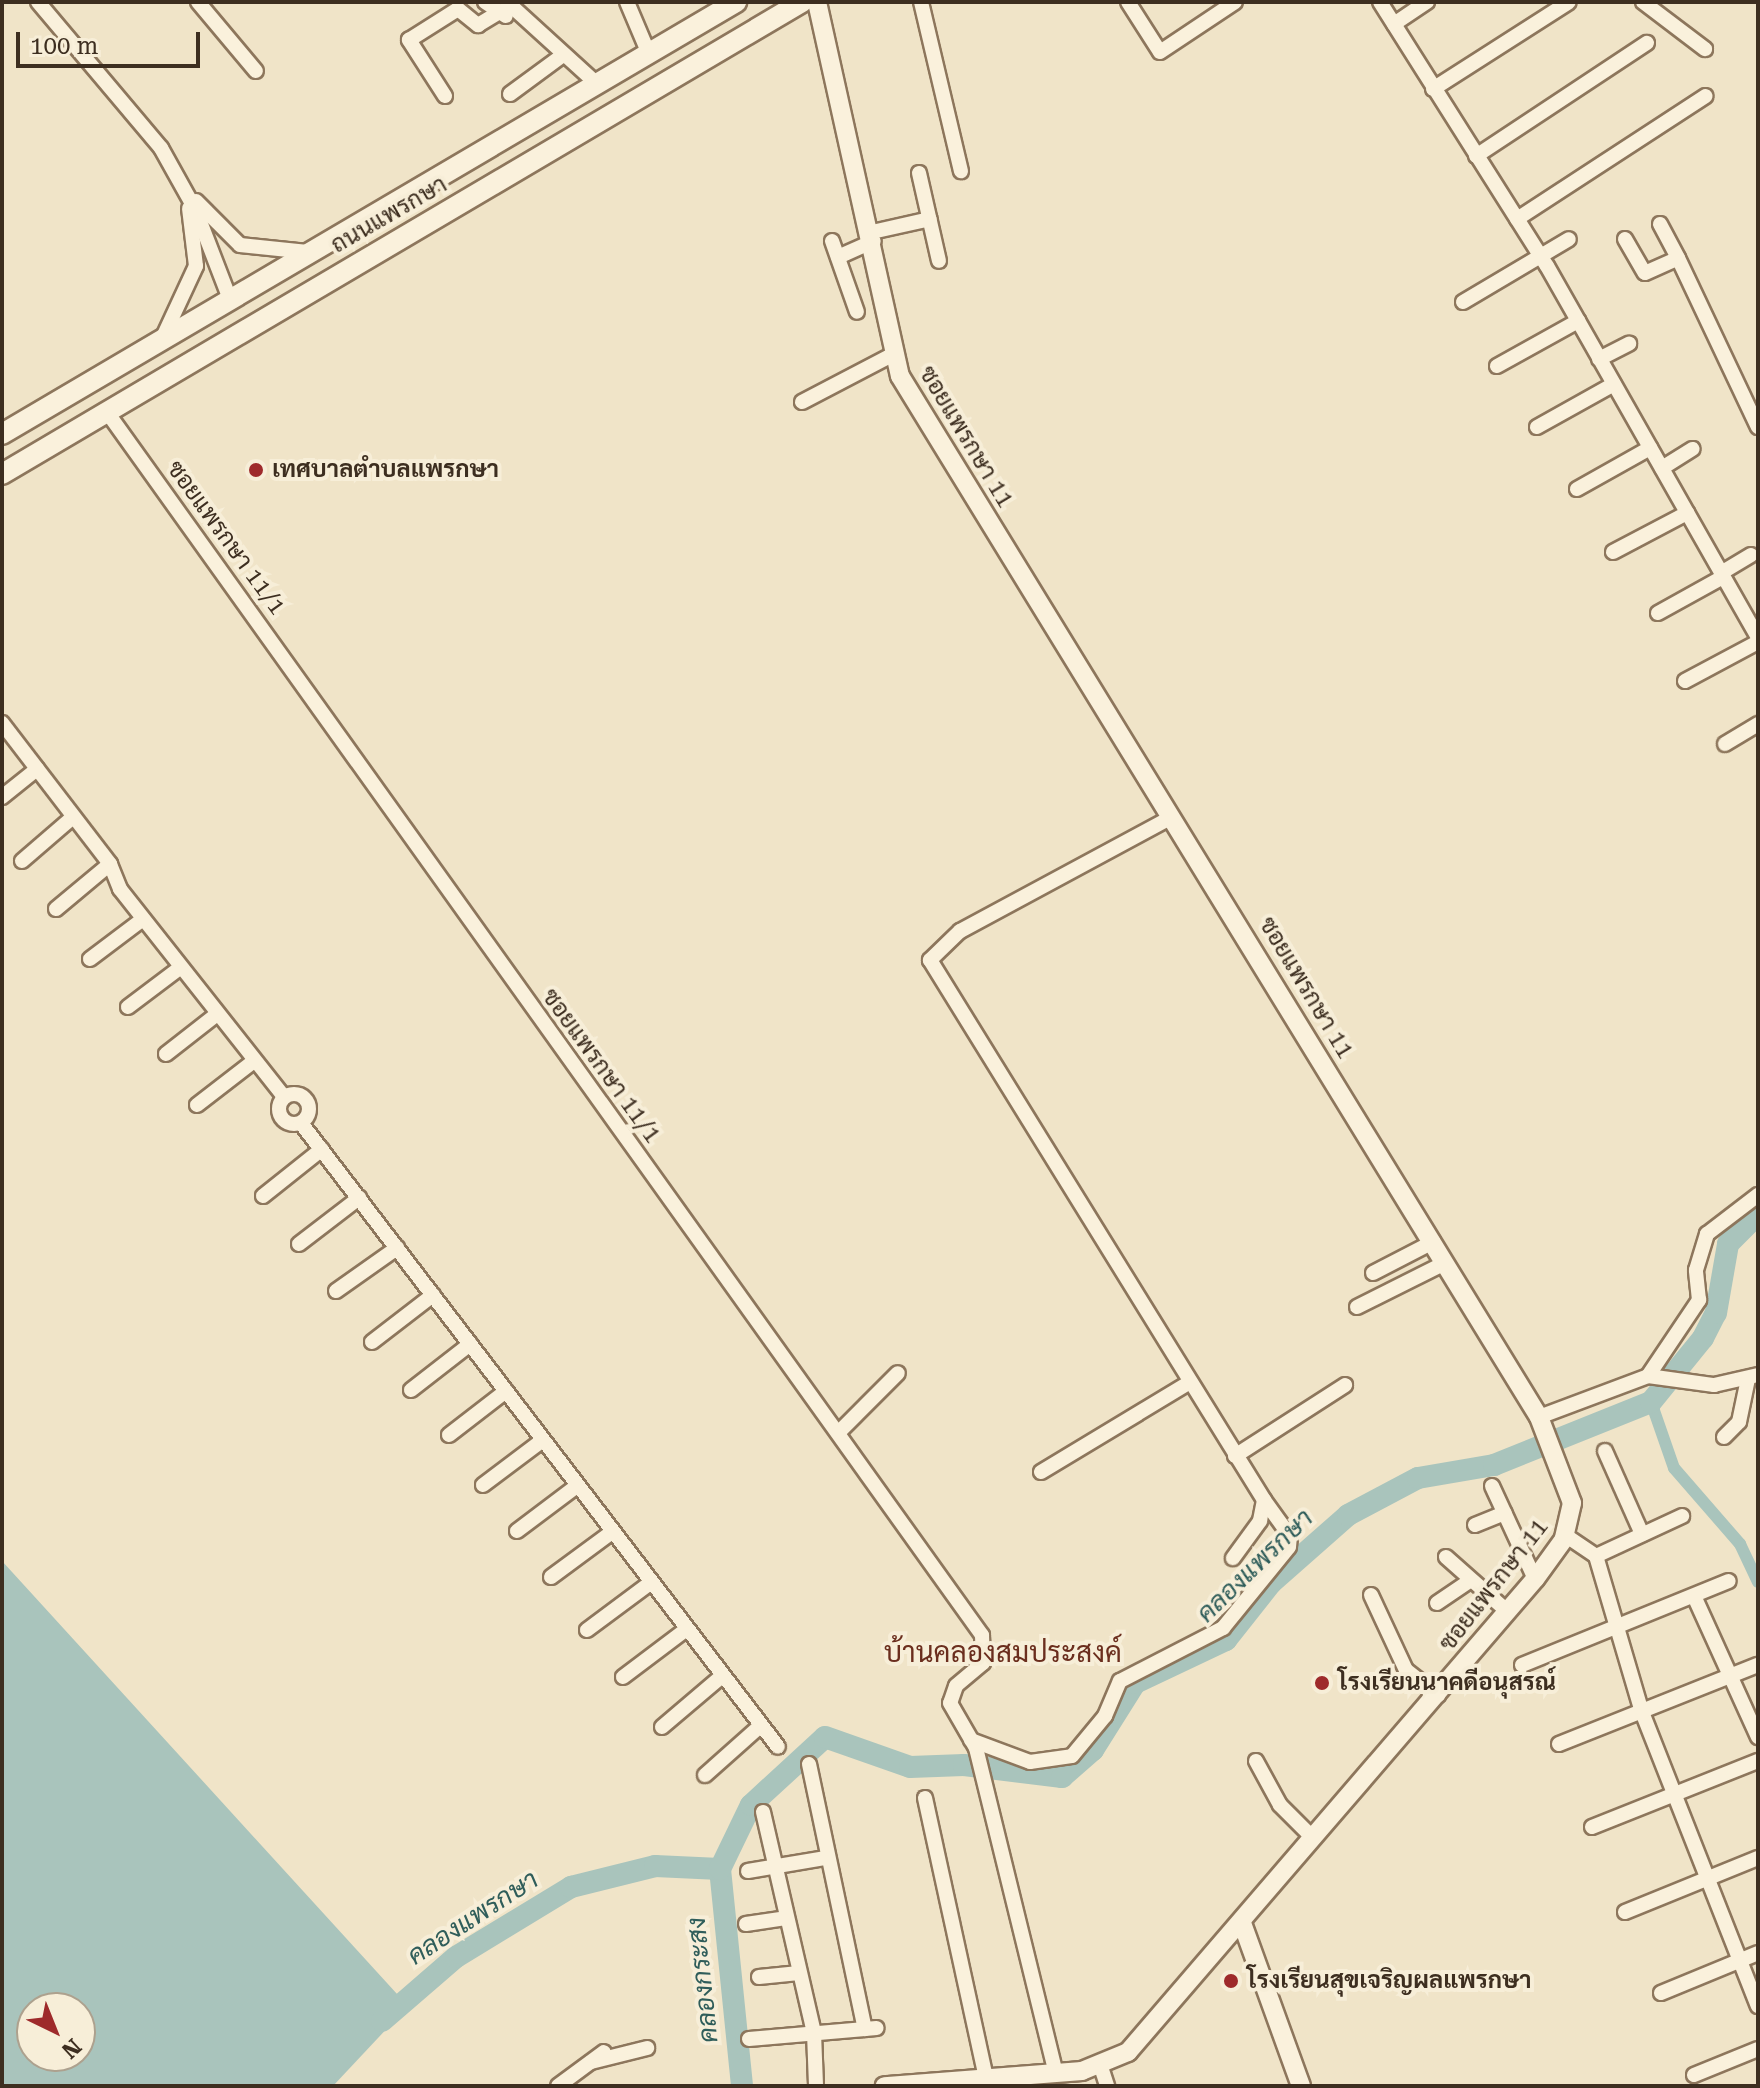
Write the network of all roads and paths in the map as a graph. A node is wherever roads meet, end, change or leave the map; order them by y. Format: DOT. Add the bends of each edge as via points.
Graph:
graph roads {
  1 [pos="38,2"];
  2 [pos="198,2"];
  3 [pos="485,2"];
  4 [pos="627,2"];
  5 [pos="736,2"];
  6 [pos="802,2"];
  7 [pos="817,2"];
  8 [pos="921,2"];
  9 [pos="1128,2"];
  10 [pos="1235,2"];
  11 [pos="1380,2"];
  12 [pos="1427,2"];
  13 [pos="1569,2"];
  14 [pos="1643,2"];
  15 [pos="504,7"];
  16 [pos="1394,24"];
  17 [pos="1647,43"];
  18 [pos="1705,49"];
  19 [pos="649,54"];
  20 [pos="563,55"];
  21 [pos="256,71"];
  22 [pos="597,84"];
  23 [pos="1433,89"];
  24 [pos="510,94"];
  25 [pos="445,96"];
  26 [pos="1706,96"];
  27 [pos="1476,156"];
  28 [pos="961,171"];
  29 [pos="919,173"];
  30 [pos="187,192"];
  31 [pos="930,219"];
  32 [pos="1517,219"];
  33 [pos="1660,224"];
  34 [pos="873,237"];
  35 [pos="1569,239"];
  36 [pos="1625,239"];
  37 [pos="832,241"];
  38 [pos="311,252"];
  39 [pos="1540,256"];
  40 [pos="838,257"];
  41 [pos="1678,258"];
  42 [pos="939,261"];
  43 [pos="230,299"];
  44 [pos="1463,302"];
  45 [pos="857,312"];
  46 [pos="1578,321"];
  47 [pos="162,339"];
  48 [pos="1629,344"];
  49 [pos="892,355"];
  50 [pos="1599,359"];
  51 [pos="1497,366"];
  52 [pos="1614,384"];
  53 [pos="802,402"];
  54 [pos="107,412"];
  55 [pos="1537,427"];
  56 [pos="1758,427"];
  57 [pos="2,434"];
  58 [pos="1650,448"];
  59 [pos="1692,449"];
  60 [pos="1662,468"];
  61 [pos="2,474"];
  62 [pos="1577,489"];
  63 [pos="1687,513"];
  64 [pos="1613,552"];
  65 [pos="1751,555"];
  66 [pos="1722,575"];
  67 [pos="1658,613"];
  68 [pos="1758,640"];
  69 [pos="1685,681"];
  70 [pos="2,723"];
  71 [pos="1758,724"];
  72 [pos="1725,744"];
  73 [pos="37,769"];
  74 [pos="2,797"];
  75 [pos="73,817"];
  76 [pos="1172,817"];
  77 [pos="22,861"];
  78 [pos="110,864"];
  79 [pos="56,909"];
  80 [pos="143,919"];
  81 [pos="90,959"];
  82 [pos="181,967"];
  83 [pos="128,1007"];
  84 [pos="217,1014"];
  85 [pos="166,1054"];
  86 [pos="254,1061"];
  87 [pos="284,1097"];
  88 [pos="197,1105"];
  89 [pos="301,1123"];
  90 [pos="322,1149"];
  91 [pos="1758,1195"];
  92 [pos="263,1196"];
  93 [pos="359,1198"];
  94 [pos="1433,1242"];
  95 [pos="299,1244"];
  96 [pos="397,1248"];
  97 [pos="1445,1263"];
  98 [pos="1373,1273"];
  99 [pos="336,1291"];
  100 [pos="433,1295"];
  101 [pos="1357,1307"];
  102 [pos="372,1342"];
  103 [pos="470,1344"];
  104 [pos="898,1373"];
  105 [pos="1753,1377"];
  106 [pos="1654,1378"];
  107 [pos="1190,1382"];
  108 [pos="1345,1385"];
  109 [pos="411,1390"];
  110 [pos="506,1391"];
  111 [pos="1541,1422"];
  112 [pos="839,1432"];
  113 [pos="449,1435"];
  114 [pos="1724,1437"];
  115 [pos="543,1440"];
  116 [pos="1605,1451"];
  117 [pos="1235,1456"];
  118 [pos="1041,1472"];
  119 [pos="483,1485"];
  120 [pos="577,1486"];
  121 [pos="1492,1486"];
  122 [pos="1264,1500"];
  123 [pos="1505,1513"];
  124 [pos="1682,1516"];
  125 [pos="1475,1525"];
  126 [pos="517,1531"];
  127 [pos="612,1532"];
  128 [pos="1642,1534"];
  129 [pos="1565,1535"];
  130 [pos="1596,1556"];
  131 [pos="1446,1557"];
  132 [pos="1233,1558"];
  133 [pos="551,1577"];
  134 [pos="1535,1579"];
  135 [pos="1471,1580"];
  136 [pos="1729,1581"];
  137 [pos="650,1583"];
  138 [pos="1371,1595"];
  139 [pos="1694,1596"];
  140 [pos="1437,1603"];
  141 [pos="1507,1611"];
  142 [pos="1617,1627"];
  143 [pos="587,1630"];
  144 [pos="684,1631"];
  145 [pos="1522,1665"];
  146 [pos="1758,1665"];
  147 [pos="623,1677"];
  148 [pos="721,1677"];
  149 [pos="1731,1677"];
  150 [pos="1438,1695"];
  151 [pos="1642,1712"];
  152 [pos="662,1727"];
  153 [pos="759,1727"];
  154 [pos="1758,1737"];
  155 [pos="973,1744"];
  156 [pos="1559,1744"];
  157 [pos="778,1747"];
  158 [pos="1256,1761"];
  159 [pos="1758,1761"];
  160 [pos="809,1764"];
  161 [pos="705,1775"];
  162 [pos="1676,1795"];
  163 [pos="925,1798"];
  164 [pos="763,1812"];
  165 [pos="1592,1827"];
  166 [pos="1312,1837"];
  167 [pos="826,1858"];
  168 [pos="1758,1858"];
  169 [pos="773,1868"];
  170 [pos="748,1871"];
  171 [pos="1708,1877"];
  172 [pos="1625,1912"];
  173 [pos="786,1918"];
  174 [pos="1242,1923"];
  175 [pos="746,1924"];
  176 [pos="1758,1953"];
  177 [pos="1740,1961"];
  178 [pos="799,1973"];
  179 [pos="759,1977"];
  180 [pos="1661,1993"];
  181 [pos="1758,2006"];
  182 [pos="814,2033"];
  183 [pos="749,2039"];
  184 [pos="647,2048"];
  185 [pos="1758,2049"];
  186 [pos="604,2052"];
  187 [pos="591,2062"];
  188 [pos="1101,2067"];
  189 [pos="1056,2073"];
  190 [pos="1694,2075"];
  191 [pos="998,2080"];
  192 [pos="558,2086"];
  193 [pos="816,2086"];
  194 [pos="885,2086"];
  195 [pos="1107,2086"];
  196 [pos="1301,2086"];
  1 -- 30 [label="street" via="161,148"];
  2 -- 21 [label="street"];
  3 -- 15 [label="street"];
  4 -- 19 [label="street"];
  5 -- 19 [label="main road, ถนนแพรกษา"];
  6 -- 54 [label="main road, ถนนแพรกษา"];
  7 -- 34 [label="street, ซอยแพรกษา 11"];
  8 -- 28 [label="street"];
  9 -- 10 [label="street" via="1160,52"];
  11 -- 16 [label="street"];
  12 -- 16 [label="street"];
  13 -- 23 [label="street"];
  14 -- 18 [label="street"];
  15 -- 20 [label="street"];
  15 -- 25 [label="street" via="478,25 458,9 409,40"];
  16 -- 23 [label="street"];
  17 -- 27 [label="street"];
  19 -- 22 [label="main road, ถนนแพรกษา"];
  20 -- 22 [label="street"];
  20 -- 24 [label="street"];
  22 -- 38 [label="main road, ถนนแพรกษา"];
  23 -- 27 [label="street"];
  26 -- 32 [label="street"];
  27 -- 32 [label="street"];
  29 -- 31 [label="street"];
  30 -- 38 [label="street" via="240,245"];
  30 -- 43 [label="street"];
  30 -- 47 [label="street" via="196,266 186,301"];
  31 -- 34 [label="street"];
  31 -- 42 [label="street"];
  32 -- 39 [label="street"];
  33 -- 41 [label="street"];
  34 -- 40 [label="street"];
  34 -- 49 [label="street, ซอยแพรกษา 11"];
  35 -- 39 [label="street"];
  36 -- 41 [label="street" via="1645,273"];
  37 -- 40 [label="street"];
  38 -- 43 [label="main road, ถนนแพรกษา"];
  39 -- 44 [label="street"];
  39 -- 46 [label="street"];
  40 -- 45 [label="street"];
  41 -- 56 [label="street"];
  43 -- 47 [label="main road, ถนนแพรกษา"];
  46 -- 50 [label="street"];
  46 -- 51 [label="street"];
  47 -- 57 [label="main road, ถนนแพรกษา"];
  48 -- 50 [label="street"];
  49 -- 53 [label="street"];
  49 -- 76 [label="street, ซอยแพรกษา 11" via="916,406"];
  50 -- 52 [label="street"];
  52 -- 55 [label="street"];
  52 -- 58 [label="street"];
  54 -- 61 [label="main road, ถนนแพรกษา"];
  54 -- 112 [label="street, ซอยแพรกษา 11/1"];
  58 -- 60 [label="street"];
  58 -- 62 [label="street"];
  59 -- 60 [label="street"];
  60 -- 63 [label="street"];
  63 -- 64 [label="street"];
  63 -- 66 [label="street"];
  65 -- 66 [label="street"];
  66 -- 67 [label="street"];
  66 -- 68 [label="street"];
  68 -- 69 [label="street"];
  70 -- 73 [label="street"];
  71 -- 72 [label="street"];
  73 -- 74 [label="street"];
  73 -- 75 [label="street"];
  75 -- 77 [label="street"];
  75 -- 78 [label="street"];
  76 -- 94 [label="street, ซอยแพรกษา 11"];
  76 -- 107 [label="street" via="997,909 930,954"];
  78 -- 79 [label="street"];
  78 -- 80 [label="street"];
  80 -- 81 [label="street"];
  80 -- 82 [label="street"];
  82 -- 83 [label="street"];
  82 -- 84 [label="street"];
  84 -- 85 [label="street"];
  84 -- 86 [label="street"];
  86 -- 87 [label="street"];
  86 -- 88 [label="street"];
  87 -- 89 [label="street" via="283,1120"];
  87 -- 89 [label="street" via="306,1099 309,1114"];
  89 -- 90 [label="street"];
  90 -- 92 [label="street"];
  90 -- 93 [label="street"];
  91 -- 106 [label="street" via="1707,1234 1696,1270 1699,1300"];
  93 -- 95 [label="street"];
  93 -- 96 [label="street"];
  94 -- 97 [label="street, ซอยแพรกษา 11"];
  94 -- 98 [label="street"];
  96 -- 99 [label="street"];
  96 -- 100 [label="street"];
  97 -- 101 [label="street"];
  97 -- 111 [label="street, ซอยแพรกษา 11"];
  100 -- 102 [label="street"];
  100 -- 103 [label="street"];
  103 -- 109 [label="street"];
  103 -- 110 [label="street"];
  104 -- 112 [label="street"];
  105 -- 106 [label="street" via="1691,1383"];
  105 -- 114 [label="street" via="1739,1422"];
  106 -- 111 [label="street"];
  107 -- 117 [label="street"];
  107 -- 118 [label="street"];
  108 -- 117 [label="street"];
  110 -- 113 [label="street"];
  110 -- 115 [label="street"];
  111 -- 129 [label="street, ซอยแพรกษา 11" via="1572,1503"];
  112 -- 155 [label="street, ซอยแพรกษา 11/1" via="982,1635 983,1663 956,1686 950,1703"];
  115 -- 119 [label="street"];
  115 -- 120 [label="street"];
  116 -- 128 [label="street"];
  117 -- 122 [label="street"];
  120 -- 126 [label="street"];
  120 -- 127 [label="street"];
  121 -- 123 [label="street"];
  122 -- 132 [label="street" via="1260,1521"];
  122 -- 155 [label="street" via="1290,1536 1289,1547 1223,1628 1121,1680 1105,1716 1072,1756 1045,1764 997,1755"];
  123 -- 125 [label="street"];
  123 -- 134 [label="street"];
  124 -- 128 [label="street"];
  127 -- 133 [label="street"];
  127 -- 137 [label="street"];
  128 -- 130 [label="street"];
  129 -- 130 [label="street"];
  129 -- 134 [label="street, ซอยแพรกษา 11"];
  130 -- 142 [label="street"];
  131 -- 135 [label="street"];
  134 -- 141 [label="street, ซอยแพรกษา 11"];
  135 -- 140 [label="street"];
  135 -- 141 [label="street"];
  136 -- 139 [label="street"];
  137 -- 143 [label="street"];
  137 -- 144 [label="street"];
  138 -- 150 [label="street" via="1406,1670"];
  139 -- 142 [label="street"];
  139 -- 149 [label="street"];
  141 -- 150 [label="street, ซอยแพรกษา 11"];
  142 -- 145 [label="street"];
  142 -- 151 [label="street"];
  144 -- 147 [label="street"];
  144 -- 148 [label="street"];
  146 -- 149 [label="street"];
  148 -- 152 [label="street"];
  148 -- 153 [label="street"];
  149 -- 151 [label="street"];
  149 -- 154 [label="street"];
  150 -- 166 [label="street, ซอยแพรกษา 11"];
  151 -- 156 [label="street"];
  151 -- 162 [label="street"];
  153 -- 157 [label="street"];
  153 -- 161 [label="street"];
  155 -- 189 [label="street"];
  158 -- 166 [label="street" via="1280,1805"];
  159 -- 162 [label="street"];
  160 -- 167 [label="street"];
  162 -- 165 [label="street"];
  162 -- 171 [label="street"];
  163 -- 191 [label="street"];
  164 -- 169 [label="street"];
  166 -- 174 [label="street, ซอยแพรกษา 11"];
  167 -- 169 [label="street"];
  167 -- 182 [label="street" via="871,2028"];
  168 -- 171 [label="street"];
  169 -- 170 [label="street"];
  169 -- 173 [label="street"];
  171 -- 172 [label="street"];
  171 -- 177 [label="street"];
  173 -- 175 [label="street"];
  173 -- 178 [label="street"];
  174 -- 188 [label="street, ซอยแพรกษา 11" via="1144,2037"];
  174 -- 196 [label="street"];
  176 -- 177 [label="street"];
  177 -- 180 [label="street"];
  177 -- 181 [label="street"];
  178 -- 179 [label="street"];
  178 -- 182 [label="street"];
  182 -- 183 [label="street"];
  182 -- 193 [label="street"];
  184 -- 187 [label="street"];
  185 -- 190 [label="street"];
  186 -- 187 [label="street"];
  187 -- 192 [label="street"];
  188 -- 189 [label="street"];
  188 -- 195 [label="street"];
  189 -- 191 [label="street"];
  191 -- 194 [label="street"];
}
